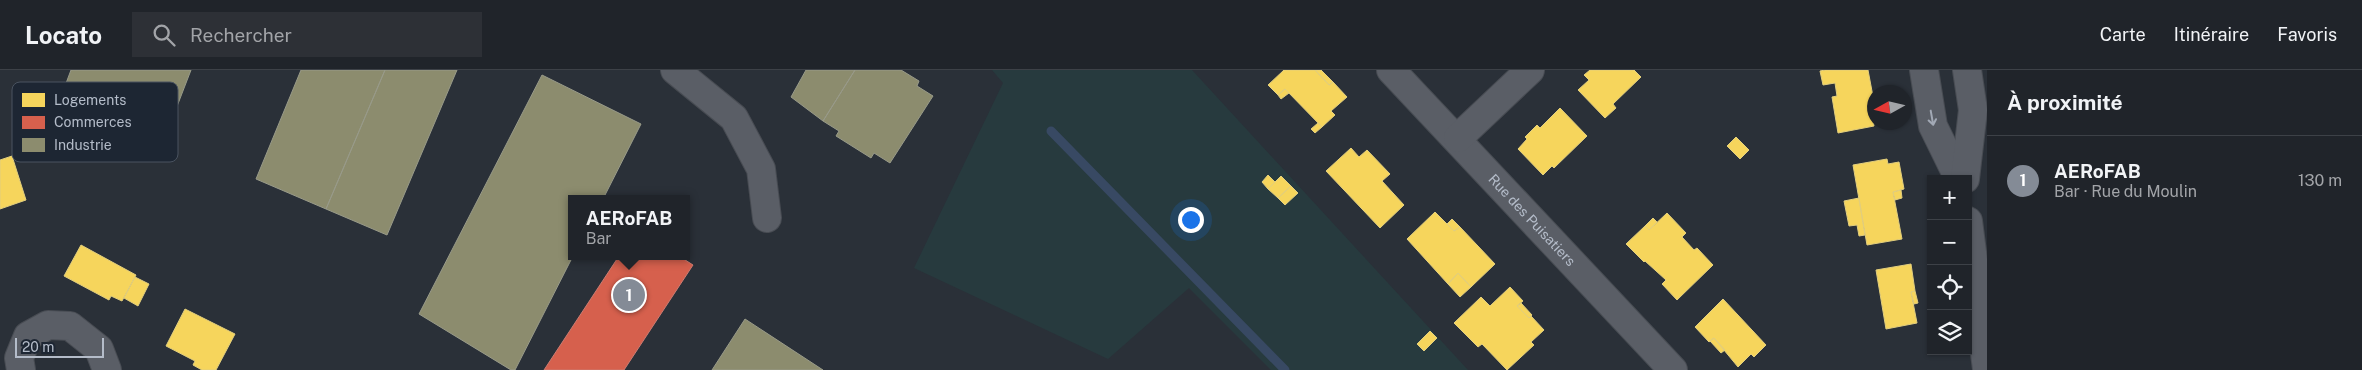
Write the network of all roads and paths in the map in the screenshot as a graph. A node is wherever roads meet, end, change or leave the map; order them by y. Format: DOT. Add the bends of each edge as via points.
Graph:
graph roads {
  1 [pos="675,70"];
  2 [pos="1391,70"];
  3 [pos="1530,70"];
  4 [pos="1924,70"];
  5 [pos="1967,70"];
  6 [pos="1458,138"];
  7 [pos="1957,175"];
  8 [pos="1966,175"];
  9 [pos="768,218"];
  10 [pos="1972,252"];
  11 [pos="21,370"];
  12 [pos="107,370"];
  13 [pos="1673,370"];
  14 [pos="1987,370"];
  1 -- 9 [label="street" via="734,118 761,170"];
  2 -- 6 [label="street, Rue des Puisatiers"];
  3 -- 6 [label="street"];
  4 -- 7 [label="street, one-way" via="1934,126"];
  5 -- 8 [label="street" via="1974,110"];
  6 -- 13 [label="street, Rue des Puisatiers"];
  10 -- 14 [label="street"];
  11 -- 12 [label="street" via="19,358 28,336 48,325 70,326 98,349"];
}
